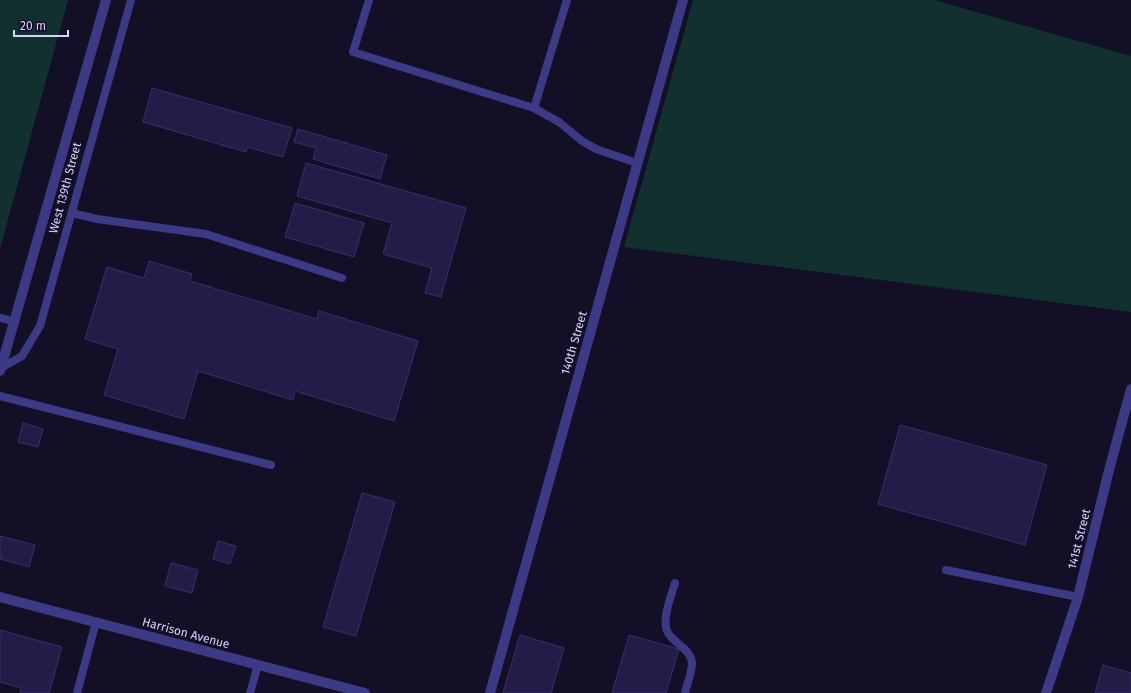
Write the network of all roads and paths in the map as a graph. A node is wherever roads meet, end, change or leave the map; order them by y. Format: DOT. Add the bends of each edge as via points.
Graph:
graph roads {
  1 [pos="106,0"];
  2 [pos="131,0"];
  3 [pos="369,0"];
  4 [pos="567,0"];
  5 [pos="683,0"];
  6 [pos="534,108"];
  7 [pos="637,163"];
  8 [pos="72,213"];
  9 [pos="342,278"];
  10 [pos="0,318"];
  11 [pos="14,321"];
  12 [pos="0,370"];
  13 [pos="1131,389"];
  14 [pos="0,396"];
  15 [pos="271,465"];
  16 [pos="946,570"];
  17 [pos="676,583"];
  18 [pos="0,597"];
  19 [pos="1078,597"];
  20 [pos="96,622"];
  21 [pos="258,665"];
  22 [pos="77,693"];
  23 [pos="250,693"];
  24 [pos="365,693"];
  25 [pos="490,693"];
  26 [pos="685,693"];
  27 [pos="1046,693"];
  1 -- 11 [label="street, West 139th Street"];
  2 -- 8 [label="lane, West 139th Street"];
  3 -- 6 [label="lane" via="353,52"];
  4 -- 6 [label="lane"];
  5 -- 7 [label="street, 140th Street"];
  6 -- 7 [label="lane" via="559,122 596,149"];
  7 -- 25 [label="street, 140th Street"];
  8 -- 9 [label="lane" via="97,219 206,234"];
  8 -- 12 [label="lane, West 139th Street" via="40,326 22,356"];
  10 -- 11 [label="lane"];
  11 -- 12 [label="street, West 139th Street"];
  13 -- 19 [label="street, 141st Street"];
  14 -- 15 [label="lane"];
  16 -- 19 [label="lane"];
  17 -- 26 [label="lane" via="665,623 668,633 691,657 692,664"];
  18 -- 20 [label="street, Harrison Avenue"];
  19 -- 27 [label="street, 141st Street"];
  20 -- 21 [label="street, Harrison Avenue"];
  20 -- 22 [label="lane"];
  21 -- 23 [label="lane"];
  21 -- 24 [label="street, Harrison Avenue"];
}
